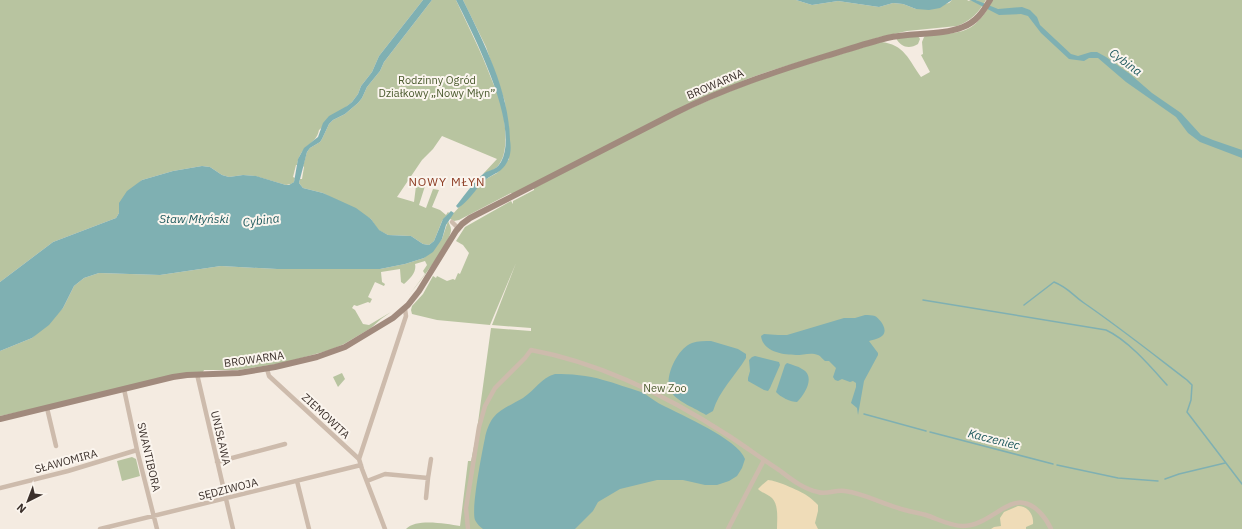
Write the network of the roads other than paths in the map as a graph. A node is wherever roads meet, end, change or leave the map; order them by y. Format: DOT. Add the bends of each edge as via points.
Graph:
graph roads {
  1 [pos="990,0"];
  2 [pos="452,222"];
  3 [pos="458,228"];
  4 [pos="405,309"];
  5 [pos="267,369"];
  6 [pos="197,374"];
  7 [pos="124,388"];
  8 [pos="47,408"];
  9 [pos="0,419"];
  10 [pos="285,444"];
  11 [pos="56,446"];
  12 [pos="137,450"];
  13 [pos="360,459"];
  14 [pos="431,459"];
  15 [pos="764,460"];
  16 [pos="217,462"];
  17 [pos="361,465"];
  18 [pos="428,478"];
  19 [pos="367,481"];
  20 [pos="297,482"];
  21 [pos="0,488"];
  22 [pos="426,498"];
  23 [pos="226,499"];
  24 [pos="154,516"];
  25 [pos="100,529"];
  26 [pos="157,529"];
  27 [pos="233,529"];
  28 [pos="309,529"];
  29 [pos="386,529"];
  30 [pos="468,529"];
  31 [pos="728,529"];
  32 [pos="1052,529"];
  1 -- 3 [label="street, BROWARNA" via="976,20 959,29 885,38 774,72 705,99 478,214"];
  2 -- 3 [label="street"];
  3 -- 4 [label="street, BROWARNA" via="420,291"];
  4 -- 5 [label="street, BROWARNA" via="340,349"];
  4 -- 13 [label="street" via="406,316"];
  5 -- 6 [label="street, BROWARNA"];
  5 -- 13 [label="street, ZIEMOWITA" via="269,376"];
  6 -- 7 [label="street, BROWARNA"];
  6 -- 16 [label="street, UNISŁAWA"];
  7 -- 8 [label="street, BROWARNA"];
  7 -- 12 [label="street, SWANTIBORA"];
  8 -- 9 [label="street, BROWARNA"];
  8 -- 11 [label="street"];
  10 -- 16 [label="street"];
  12 -- 21 [label="street, SŁAWOMIRA"];
  12 -- 24 [label="street, SWANTIBORA"];
  13 -- 17 [label="street"];
  14 -- 18 [label="street"];
  15 -- 30 [label="street" via="654,392 584,362 531,350 494,388 485,406 479,427 466,508"];
  15 -- 31 [label="street"];
  15 -- 32 [label="street" via="797,483 818,492 844,490 955,525 978,524 1013,504 1025,503 1041,514"];
  16 -- 23 [label="street, UNISŁAWA"];
  17 -- 19 [label="street"];
  17 -- 20 [label="street, SĘDZIWOJA"];
  18 -- 19 [label="street" via="385,474"];
  18 -- 22 [label="street"];
  19 -- 29 [label="street"];
  20 -- 23 [label="street, SĘDZIWOJA"];
  20 -- 28 [label="street"];
  23 -- 24 [label="street, SĘDZIWOJA"];
  23 -- 27 [label="street, UNISŁAWA"];
  24 -- 25 [label="street, SĘDZIWOJA"];
  24 -- 26 [label="street, SWANTIBORA"];
}
